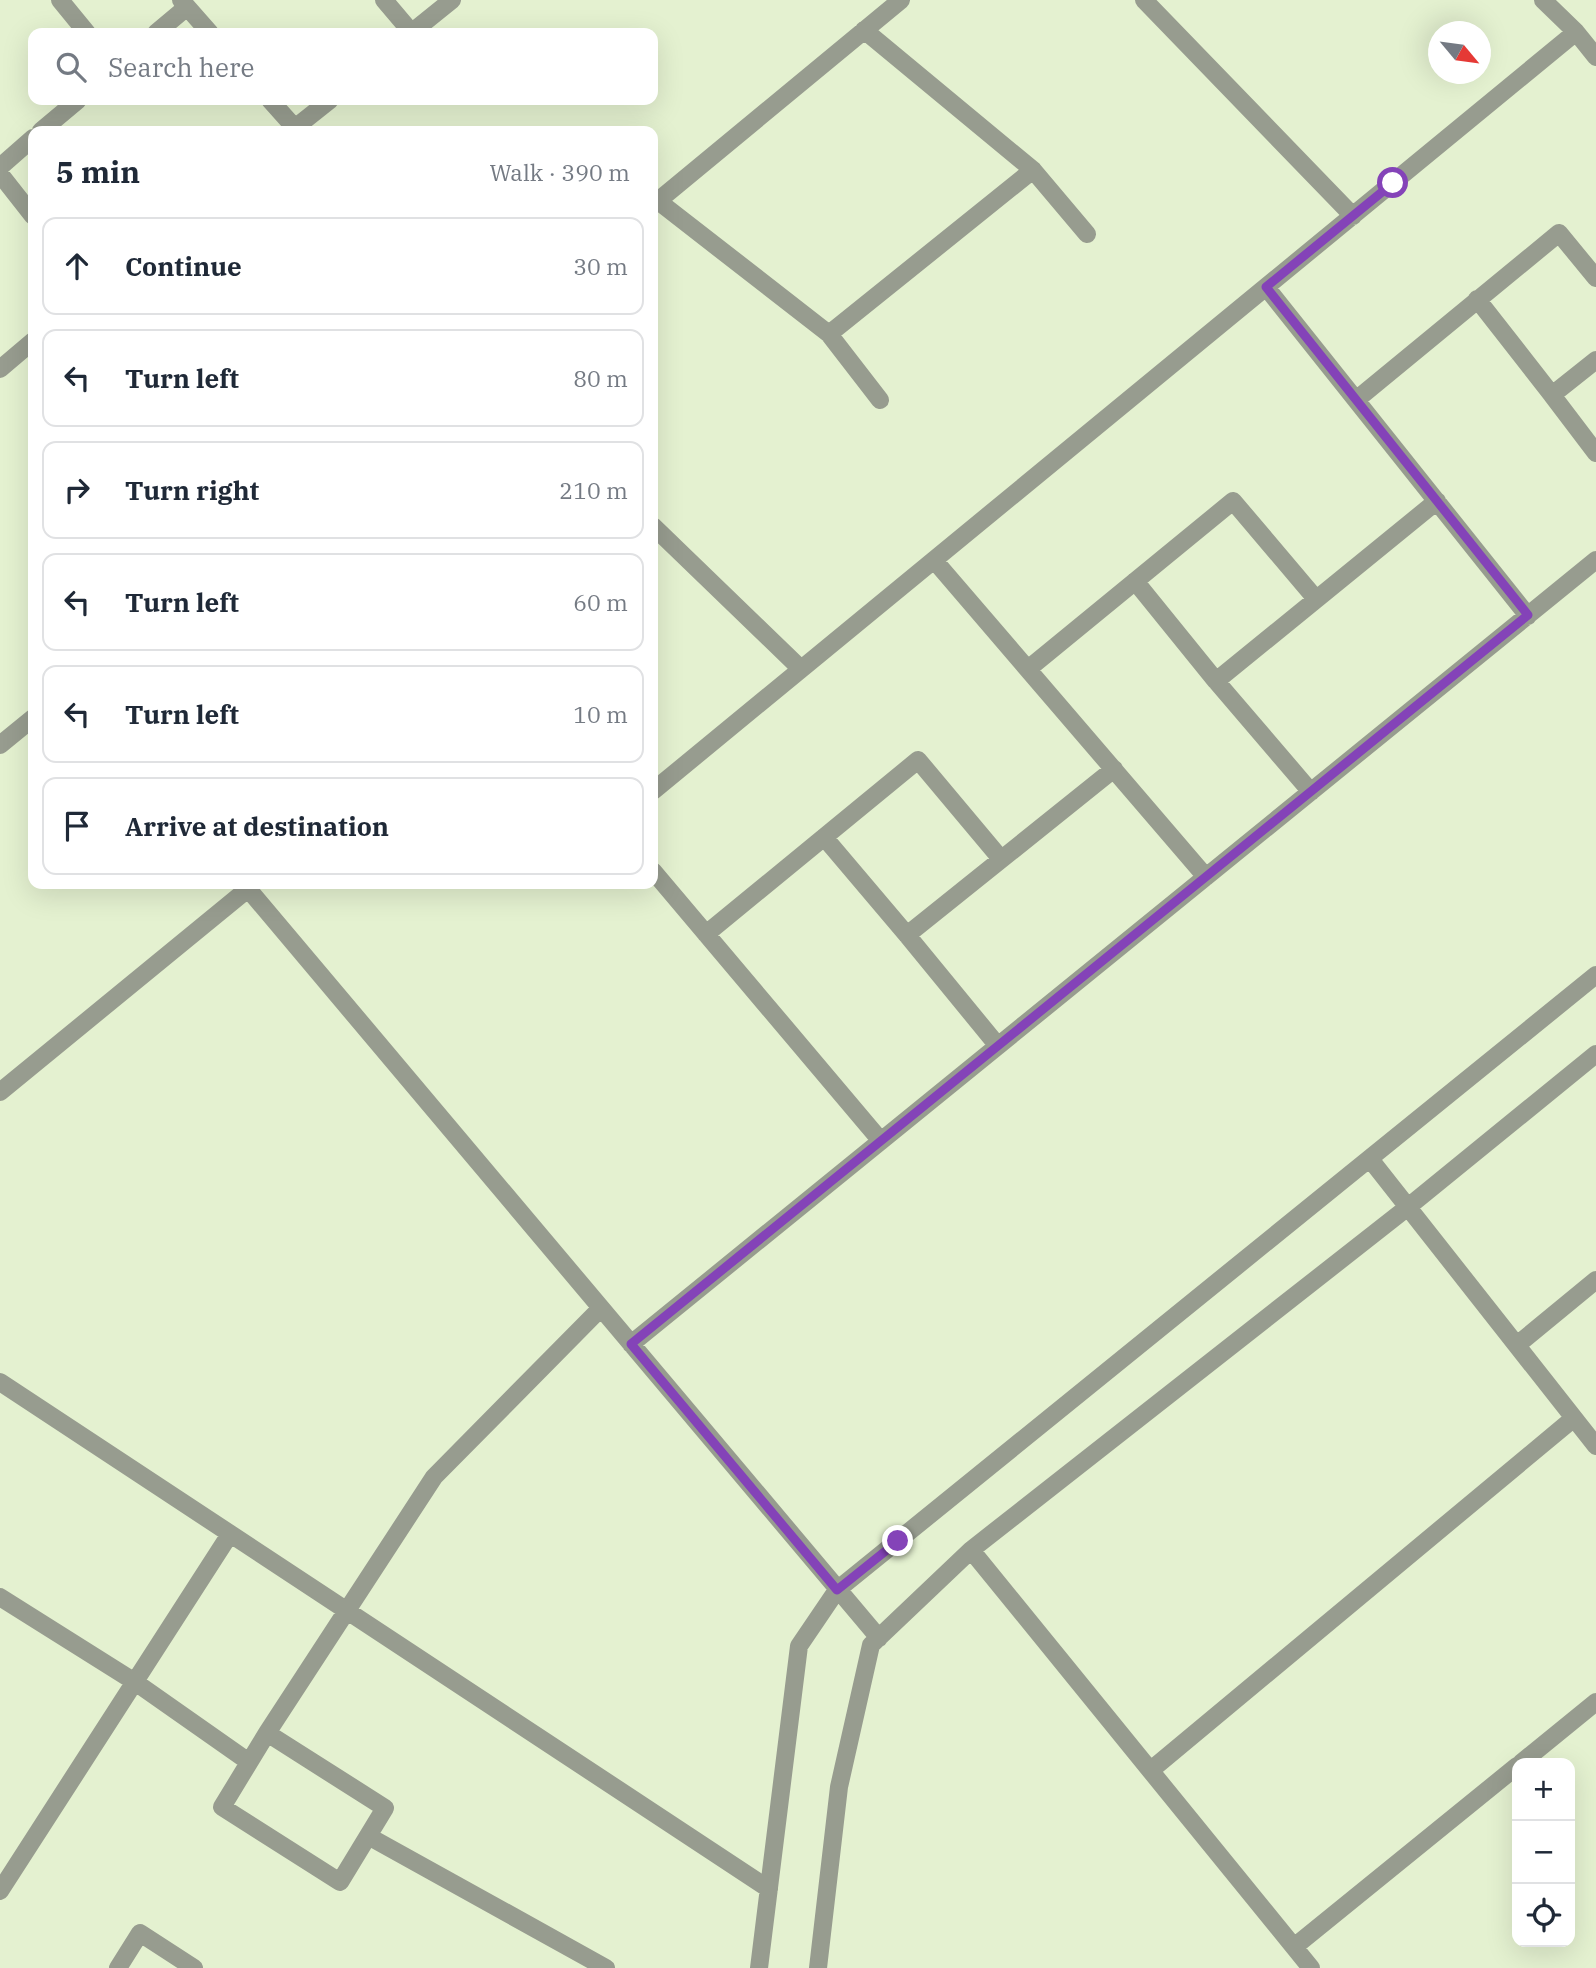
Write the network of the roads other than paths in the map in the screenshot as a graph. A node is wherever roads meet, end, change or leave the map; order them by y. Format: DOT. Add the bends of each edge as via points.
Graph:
graph roads {
  1 [pos="60,0"];
  2 [pos="384,0"];
  3 [pos="452,0"];
  4 [pos="901,0"];
  5 [pos="1144,0"];
  6 [pos="1543,0"];
  7 [pos="184,4"];
  8 [pos="83,28"];
  9 [pos="161,28"];
  10 [pos="206,28"];
  11 [pos="408,28"];
  12 [pos="418,28"];
  13 [pos="864,30"];
  14 [pos="1576,32"];
  15 [pos="1596,57"];
  16 [pos="72,105"];
  17 [pos="274,105"];
  18 [pos="324,105"];
  19 [pos="47,126"];
  20 [pos="290,126"];
  21 [pos="298,126"];
  22 [pos="28,142"];
  23 [pos="0,167"];
  24 [pos="1033,170"];
  25 [pos="0,174"];
  26 [pos="658,201"];
  27 [pos="658,205"];
  28 [pos="28,210"];
  29 [pos="1353,216"];
  30 [pos="1087,234"];
  31 [pos="1596,278"];
  32 [pos="1266,287"];
  33 [pos="1478,299"];
  34 [pos="829,334"];
  35 [pos="28,350"];
  36 [pos="1596,359"];
  37 [pos="0,369"];
  38 [pos="1552,395"];
  39 [pos="880,400"];
  40 [pos="1356,400"];
  41 [pos="1596,453"];
  42 [pos="1437,501"];
  43 [pos="658,531"];
  44 [pos="934,560"];
  45 [pos="1596,560"];
  46 [pos="1135,581"];
  47 [pos="1316,599"];
  48 [pos="1528,615"];
  49 [pos="1028,669"];
  50 [pos="801,670"];
  51 [pos="1216,681"];
  52 [pos="28,722"];
  53 [pos="0,745"];
  54 [pos="1114,769"];
  55 [pos="658,787"];
  56 [pos="1311,792"];
  57 [pos="824,837"];
  58 [pos="1001,859"];
  59 [pos="1206,877"];
  60 [pos="658,878"];
  61 [pos="243,889"];
  62 [pos="250,889"];
  63 [pos="706,934"];
  64 [pos="907,935"];
  65 [pos="1596,975"];
  66 [pos="998,1046"];
  67 [pos="1596,1054"];
  68 [pos="0,1092"];
  69 [pos="881,1141"];
  70 [pos="1370,1159"];
  71 [pos="1408,1207"];
  72 [pos="1596,1280"];
  73 [pos="601,1308"];
  74 [pos="631,1344"];
  75 [pos="1517,1345"];
  76 [pos="0,1382"];
  77 [pos="1574,1418"];
  78 [pos="1596,1446"];
  79 [pos="230,1534"];
  80 [pos="971,1550"];
  81 [pos="837,1590"];
  82 [pos="0,1597"];
  83 [pos="347,1611"];
  84 [pos="879,1638"];
  85 [pos="135,1682"];
  86 [pos="1596,1702"];
  87 [pos="267,1733"];
  88 [pos="1528,1758"];
  89 [pos="249,1762"];
  90 [pos="1150,1770"];
  91 [pos="1512,1771"];
  92 [pos="368,1836"];
  93 [pos="769,1889"];
  94 [pos="0,1891"];
  95 [pos="1294,1947"];
  96 [pos="118,1968"];
  97 [pos="194,1968"];
  98 [pos="606,1968"];
  99 [pos="759,1968"];
  100 [pos="818,1968"];
  101 [pos="1311,1968"];
  1 -- 8 [label="street"];
  2 -- 11 [label="street"];
  3 -- 12 [label="street"];
  4 -- 13 [label="street"];
  5 -- 29 [label="street"];
  6 -- 14 [label="street"];
  7 -- 9 [label="street"];
  7 -- 10 [label="street"];
  13 -- 24 [label="street"];
  13 -- 26 [label="street"];
  14 -- 15 [label="street"];
  14 -- 29 [label="street"];
  16 -- 19 [label="street"];
  17 -- 20 [label="street"];
  18 -- 21 [label="street"];
  22 -- 23 [label="street"];
  24 -- 30 [label="street"];
  24 -- 34 [label="street"];
  25 -- 28 [label="street"];
  27 -- 34 [label="street"];
  29 -- 32 [label="street"];
  31 -- 33 [label="street" via="1559,233"];
  32 -- 40 [label="street"];
  32 -- 44 [label="street"];
  33 -- 38 [label="street"];
  33 -- 40 [label="street"];
  34 -- 39 [label="street"];
  35 -- 37 [label="street"];
  36 -- 38 [label="street"];
  38 -- 41 [label="street"];
  40 -- 42 [label="street"];
  42 -- 47 [label="street"];
  42 -- 48 [label="street"];
  43 -- 50 [label="street"];
  44 -- 49 [label="street"];
  44 -- 50 [label="street"];
  45 -- 48 [label="street"];
  46 -- 47 [label="street" via="1233,500"];
  46 -- 49 [label="street"];
  46 -- 51 [label="street"];
  47 -- 51 [label="street"];
  48 -- 56 [label="street"];
  49 -- 54 [label="street"];
  50 -- 55 [label="street"];
  51 -- 56 [label="street"];
  52 -- 53 [label="street"];
  54 -- 58 [label="street"];
  54 -- 59 [label="street"];
  56 -- 59 [label="street"];
  57 -- 58 [label="street" via="918,760"];
  57 -- 63 [label="street"];
  57 -- 64 [label="street"];
  58 -- 64 [label="street"];
  59 -- 66 [label="street"];
  60 -- 63 [label="street"];
  61 -- 68 [label="street"];
  62 -- 73 [label="street"];
  63 -- 69 [label="street"];
  64 -- 66 [label="street"];
  65 -- 70 [label="street"];
  66 -- 69 [label="street"];
  67 -- 71 [label="street"];
  69 -- 74 [label="street"];
  70 -- 71 [label="street"];
  70 -- 81 [label="street"];
  71 -- 75 [label="street"];
  71 -- 80 [label="street"];
  72 -- 75 [label="street"];
  73 -- 74 [label="street"];
  73 -- 83 [label="street" via="434,1477"];
  74 -- 81 [label="street"];
  75 -- 77 [label="street"];
  76 -- 79 [label="street"];
  77 -- 78 [label="street"];
  77 -- 90 [label="street"];
  79 -- 83 [label="street"];
  79 -- 85 [label="street"];
  80 -- 84 [label="street"];
  80 -- 90 [label="street"];
  81 -- 84 [label="street"];
  81 -- 93 [label="street" via="799,1646"];
  82 -- 85 [label="street"];
  83 -- 87 [label="street"];
  83 -- 93 [label="street"];
  84 -- 100 [label="street" via="872,1645 839,1787"];
  85 -- 89 [label="street"];
  85 -- 94 [label="street"];
  86 -- 88 [label="street"];
  87 -- 89 [label="street"];
  87 -- 92 [label="street" via="385,1808"];
  89 -- 92 [label="street" via="222,1807 340,1882"];
  90 -- 95 [label="street"];
  91 -- 95 [label="street"];
  92 -- 98 [label="street"];
  93 -- 99 [label="street"];
  95 -- 101 [label="street"];
  96 -- 97 [label="street" via="140,1933"];
}
